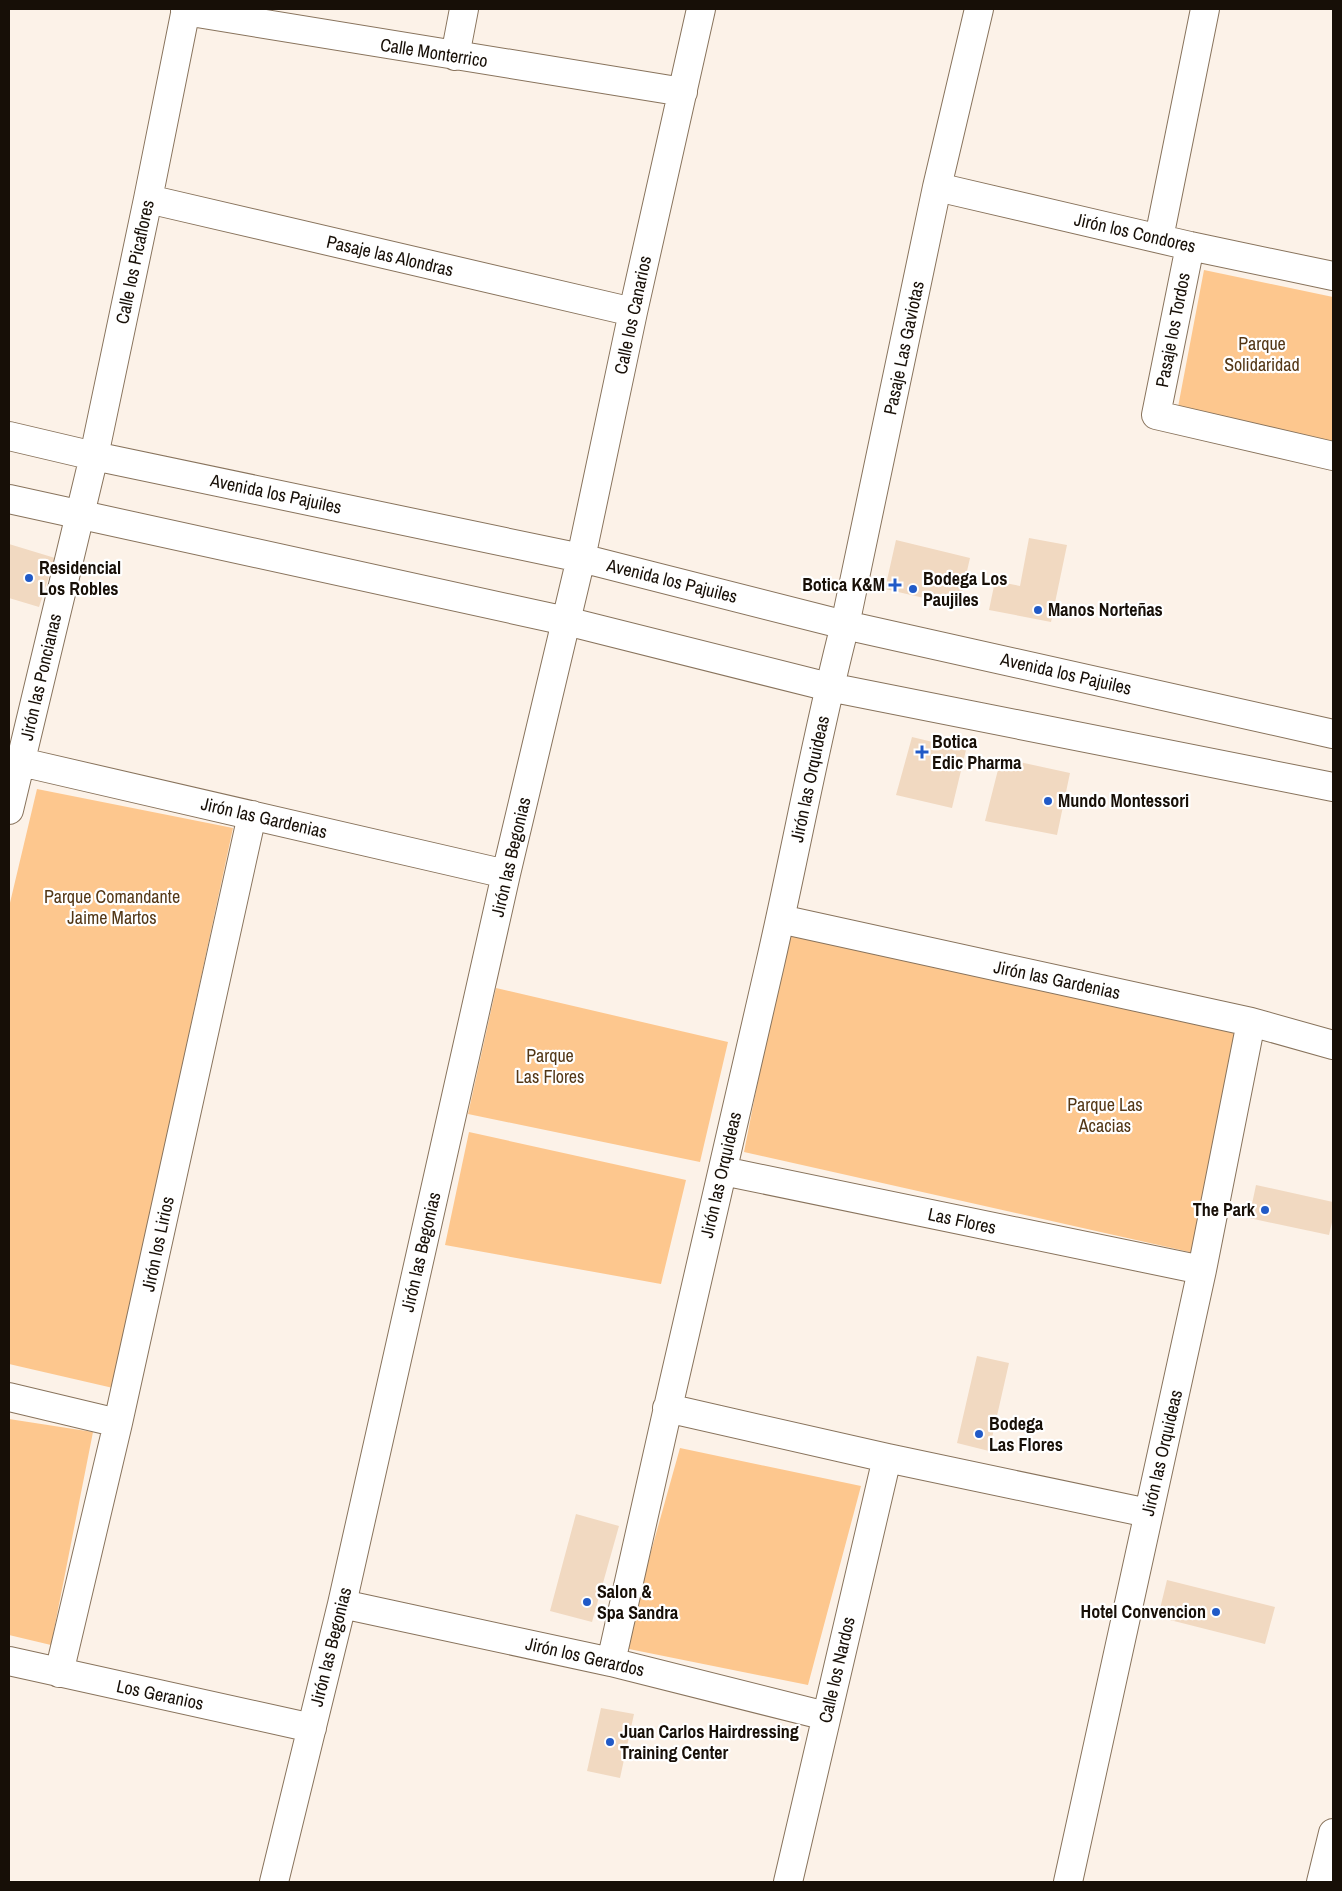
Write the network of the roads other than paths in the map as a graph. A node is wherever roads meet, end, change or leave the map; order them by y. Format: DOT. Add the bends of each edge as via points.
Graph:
graph roads {
  1 [pos="464,9"];
  2 [pos="701,9"];
  3 [pos="980,9"];
  4 [pos="1205,9"];
  5 [pos="185,10"];
  6 [pos="455,56"];
  7 [pos="683,92"];
  8 [pos="937,187"];
  9 [pos="148,199"];
  10 [pos="1159,238"];
  11 [pos="1190,246"];
  12 [pos="1333,276"];
  13 [pos="633,312"];
  14 [pos="9,436"];
  15 [pos="94,456"];
  16 [pos="1333,456"];
  17 [pos="9,499"];
  18 [pos="79,515"];
  19 [pos="581,558"];
  20 [pos="566,622"];
  21 [pos="846,624"];
  22 [pos="829,687"];
  23 [pos="1333,734"];
  24 [pos="21,762"];
  25 [pos="1333,787"];
  26 [pos="9,810"];
  27 [pos="252,815"];
  28 [pos="506,874"];
  29 [pos="780,919"];
  30 [pos="1251,1022"];
  31 [pos="1333,1045"];
  32 [pos="722,1171"];
  33 [pos="1202,1270"];
  34 [pos="9,1397"];
  35 [pos="667,1408"];
  36 [pos="118,1423"];
  37 [pos="886,1458"];
  38 [pos="1148,1513"];
  39 [pos="342,1604"];
  40 [pos="9,1661"];
  41 [pos="612,1662"];
  42 [pos="59,1673"];
  43 [pos="826,1716"];
  44 [pos="312,1728"];
  45 [pos="1333,1832"];
  46 [pos="1327,1867"];
  47 [pos="274,1882"];
  48 [pos="788,1882"];
  49 [pos="1068,1882"];
  1 -- 6 [label="street"];
  2 -- 7 [label="street, Calle los Canarios"];
  3 -- 8 [label="street, Pasaje Las Gaviotas"];
  4 -- 10 [label="street"];
  5 -- 6 [label="street, Calle Monterrico"];
  5 -- 9 [label="street, Calle los Picaflores"];
  6 -- 7 [label="street, Calle Monterrico"];
  7 -- 13 [label="street, Calle los Canarios"];
  8 -- 10 [label="street, Jirón los Condores"];
  8 -- 21 [label="street, Pasaje Las Gaviotas"];
  9 -- 13 [label="street, Pasaje las Alondras"];
  9 -- 15 [label="street, Calle los Picaflores"];
  10 -- 11 [label="street, Jirón los Condores"];
  11 -- 12 [label="street, Jirón los Condores"];
  11 -- 16 [label="street, Pasaje los Tordos" via="1156,415"];
  13 -- 19 [label="street, Calle los Canarios"];
  14 -- 15 [label="street, Avenida los Pajuiles"];
  15 -- 18 [label="street, Calle los Picaflores"];
  15 -- 19 [label="street, Avenida los Pajuiles"];
  17 -- 18 [label="street"];
  18 -- 20 [label="street"];
  18 -- 24 [label="street, Jirón las Poncianas"];
  19 -- 20 [label="street, Calle los Canarios"];
  19 -- 21 [label="street, Avenida los Pajuiles"];
  20 -- 22 [label="street"];
  20 -- 28 [label="street, Jirón las Begonias"];
  21 -- 22 [label="street, Pasaje Las Gaviotas"];
  21 -- 23 [label="street, Avenida los Pajuiles"];
  22 -- 25 [label="street"];
  22 -- 29 [label="street, Jirón las Orquideas"];
  24 -- 26 [label="street, Jirón las Poncianas"];
  24 -- 27 [label="street, Jirón las Gardenias"];
  27 -- 28 [label="street, Jirón las Gardenias"];
  27 -- 36 [label="street, Jirón los Lirios"];
  28 -- 39 [label="street, Jirón las Begonias"];
  29 -- 30 [label="street, Jirón las Gardenias"];
  29 -- 32 [label="street, Jirón las Orquideas"];
  30 -- 31 [label="street, Jirón las Gardenias"];
  30 -- 33 [label="street, Jirón las Orquideas"];
  32 -- 33 [label="street, Las Flores"];
  32 -- 35 [label="street, Jirón las Orquideas"];
  33 -- 38 [label="street, Jirón las Orquideas"];
  34 -- 36 [label="street"];
  35 -- 37 [label="street"];
  35 -- 41 [label="street, Jirón las Orquideas"];
  36 -- 42 [label="street, Jirón los Lirios"];
  37 -- 38 [label="street"];
  37 -- 43 [label="street, Calle los Nardos"];
  38 -- 49 [label="street, Jirón las Orquideas"];
  39 -- 41 [label="street, Jirón los Gerardos"];
  39 -- 44 [label="street, Jirón las Begonias"];
  40 -- 42 [label="street, Los Geranios"];
  41 -- 43 [label="street, Jirón los Gerardos"];
  42 -- 44 [label="street, Los Geranios"];
  43 -- 48 [label="street, Calle los Nardos"];
  44 -- 47 [label="street, Jirón las Begonias"];
  45 -- 46 [label="street"];
}
